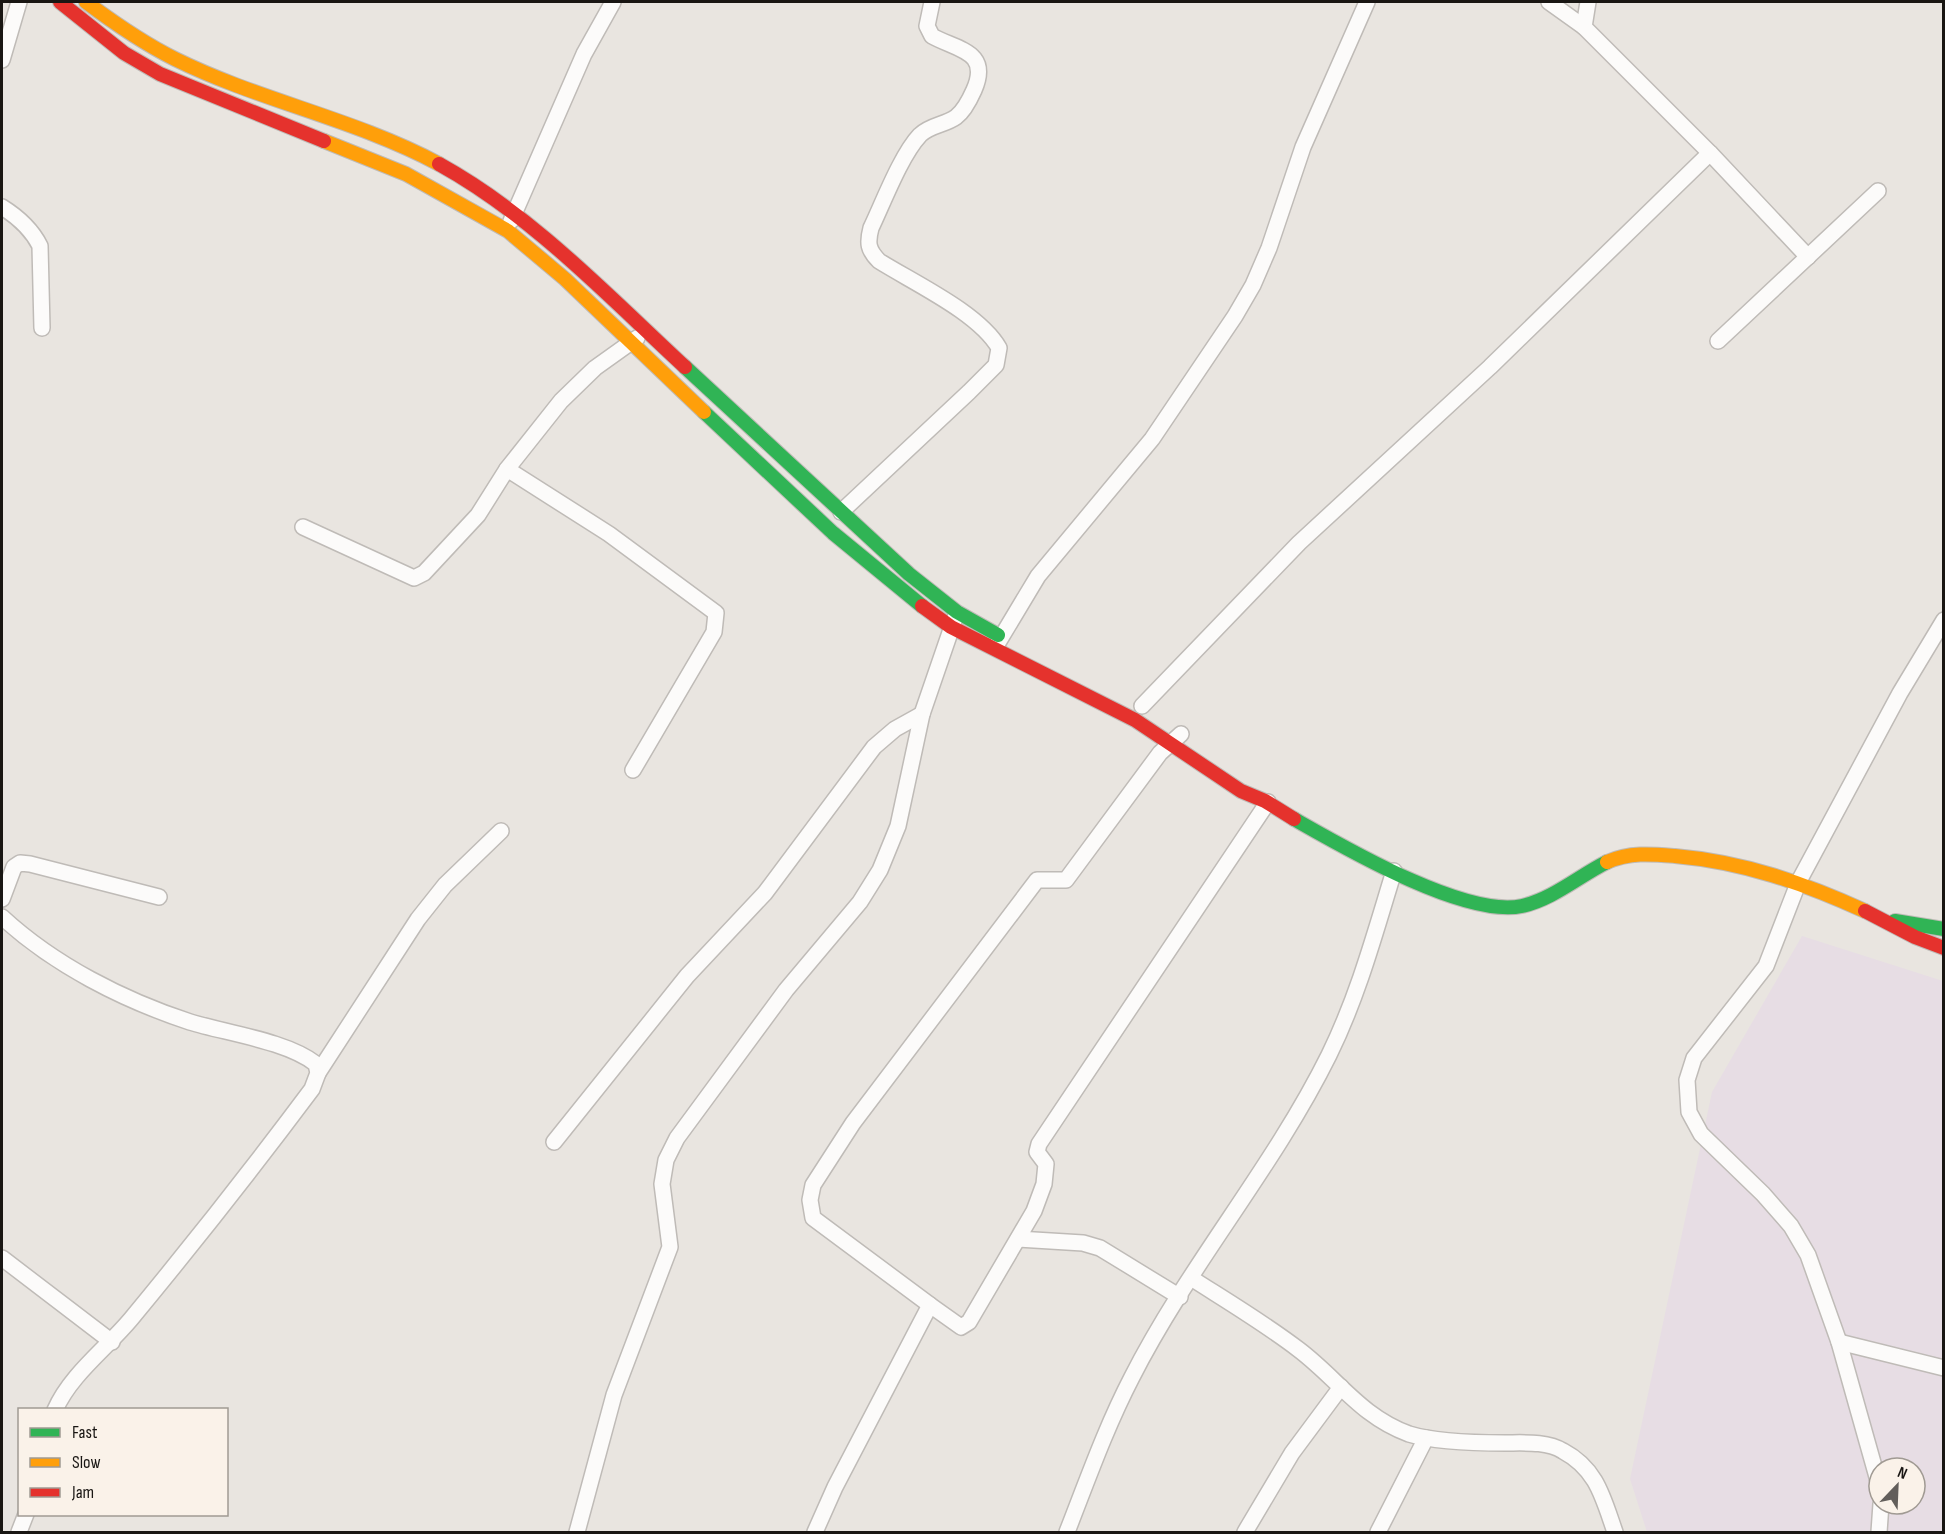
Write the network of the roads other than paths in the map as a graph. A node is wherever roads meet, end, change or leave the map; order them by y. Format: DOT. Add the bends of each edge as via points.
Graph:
graph roads {
  1 [pos="19,2"];
  2 [pos="60,2"];
  3 [pos="86,2"];
  4 [pos="613,2"];
  5 [pos="932,2"];
  6 [pos="1367,2"];
  7 [pos="1549,2"];
  8 [pos="1588,2"];
  9 [pos="1584,27"];
  10 [pos="2,60"];
  11 [pos="394,143"];
  12 [pos="1710,153"];
  13 [pos="386,166"];
  14 [pos="1878,191"];
  15 [pos="2,207"];
  16 [pos="516,212"];
  17 [pos="506,230"];
  18 [pos="1808,257"];
  19 [pos="42,328"];
  20 [pos="648,331"];
  21 [pos="1718,341"];
  22 [pos="630,343"];
  23 [pos="507,469"];
  24 [pos="842,512"];
  25 [pos="303,527"];
  26 [pos="957,612"];
  27 [pos="1944,620"];
  28 [pos="951,627"];
  29 [pos="997,642"];
  30 [pos="1051,661"];
  31 [pos="1137,704"];
  32 [pos="922,714"];
  33 [pos="1176,739"];
  34 [pos="1231,767"];
  35 [pos="633,770"];
  36 [pos="1251,780"];
  37 [pos="1263,799"];
  38 [pos="501,831"];
  39 [pos="1395,871"];
  40 [pos="1798,881"];
  41 [pos="159,897"];
  42 [pos="2,899"];
  43 [pos="2,917"];
  44 [pos="1885,920"];
  45 [pos="1944,929"];
  46 [pos="1944,948"];
  47 [pos="318,1073"];
  48 [pos="554,1142"];
  49 [pos="1018,1239"];
  50 [pos="2,1258"];
  51 [pos="1191,1278"];
  52 [pos="1180,1297"];
  53 [pos="930,1305"];
  54 [pos="112,1342"];
  55 [pos="1839,1342"];
  56 [pos="1944,1368"];
  57 [pos="1341,1387"];
  58 [pos="56,1408"];
  59 [pos="1425,1438"];
  60 [pos="1871,1456"];
  61 [pos="26,1516"];
  62 [pos="1880,1516"];
  63 [pos="19,1533"];
  64 [pos="577,1533"];
  65 [pos="815,1533"];
  66 [pos="1067,1533"];
  67 [pos="1245,1533"];
  68 [pos="1378,1533"];
  69 [pos="1616,1533"];
  70 [pos="1879,1533"];
  1 -- 10 [label="street"];
  2 -- 13 [label="street" via="124,52 160,74"];
  3 -- 11 [label="street" via="154,48 203,71"];
  4 -- 16 [label="street" via="584,54"];
  5 -- 24 [label="street" via="927,26 932,36 970,53 978,64 978,77 957,116 928,128 910,148 867,242 879,261 972,318 991,334 999,348 996,364 976,386"];
  6 -- 29 [label="street" via="1303,147 1253,285 1152,439 1038,576"];
  7 -- 9 [label="street"];
  8 -- 9 [label="street"];
  9 -- 12 [label="street"];
  11 -- 13 [label="street"];
  11 -- 16 [label="street"];
  12 -- 18 [label="street"];
  12 -- 31 [label="street" via="1490,367 1299,543"];
  13 -- 17 [label="street"];
  14 -- 18 [label="street"];
  15 -- 19 [label="street" via="18,217 40,246"];
  16 -- 17 [label="street"];
  16 -- 20 [label="street" via="550,238"];
  17 -- 22 [label="street" via="566,279"];
  18 -- 21 [label="street"];
  20 -- 22 [label="street"];
  20 -- 24 [label="street"];
  22 -- 23 [label="street" via="574,387"];
  22 -- 28 [label="street" via="833,533"];
  23 -- 25 [label="street" via="478,515 428,569 414,578"];
  23 -- 35 [label="street" via="609,534 716,613 714,632"];
  24 -- 26 [label="street"];
  26 -- 28 [label="street"];
  26 -- 29 [label="street"];
  27 -- 40 [label="street"];
  28 -- 29 [label="street"];
  28 -- 32 [label="street"];
  29 -- 30 [label="street"];
  29 -- 33 [label="street"];
  31 -- 33 [label="street" via="1162,720"];
  32 -- 48 [label="street" via="874,747 765,893 687,976"];
  32 -- 64 [label="street" via="898,826 880,870 860,903 786,990 677,1138 666,1160 662,1184 670,1247 614,1395"];
  33 -- 34 [label="street"];
  33 -- 37 [label="street" via="1241,791"];
  33 -- 53 [label="street" via="1160,753 1066,880 1037,880 853,1123 813,1185 813,1218"];
  36 -- 37 [label="street"];
  37 -- 39 [label="street"];
  37 -- 49 [label="street" via="1039,1144 1037,1152 1046,1164 1044,1184"];
  38 -- 47 [label="street" via="445,885 418,919"];
  39 -- 40 [label="street" via="1490,907 1518,908 1623,855 1721,861"];
  39 -- 51 [label="street" via="1359,983 1328,1055 1257,1177"];
  40 -- 44 [label="street"];
  40 -- 55 [label="street" via="1766,966 1694,1058 1687,1080 1689,1112 1701,1134 1791,1226 1808,1255"];
  41 -- 42 [label="street" via="20,863 14,867"];
  43 -- 47 [label="street" via="24,937 101,985 188,1021 293,1051 316,1064"];
  44 -- 45 [label="street"];
  44 -- 46 [label="street" via="1910,936"];
  47 -- 54 [label="street" via="312,1089 222,1209"];
  49 -- 52 [label="street" via="1083,1243 1100,1248"];
  49 -- 53 [label="street" via="969,1322 961,1327"];
  50 -- 54 [label="street"];
  51 -- 52 [label="street"];
  51 -- 57 [label="street" via="1297,1348"];
  52 -- 66 [label="street" via="1132,1377"];
  53 -- 65 [label="street"];
  54 -- 58 [label="street" via="74,1379"];
  55 -- 56 [label="street"];
  55 -- 60 [label="street"];
  57 -- 59 [label="street" via="1382,1422"];
  57 -- 67 [label="street" via="1292,1453"];
  59 -- 68 [label="street"];
  59 -- 69 [label="street" via="1527,1442 1561,1449 1586,1466 1600,1488"];
  61 -- 63 [label="street"];
  62 -- 70 [label="street"];
}
